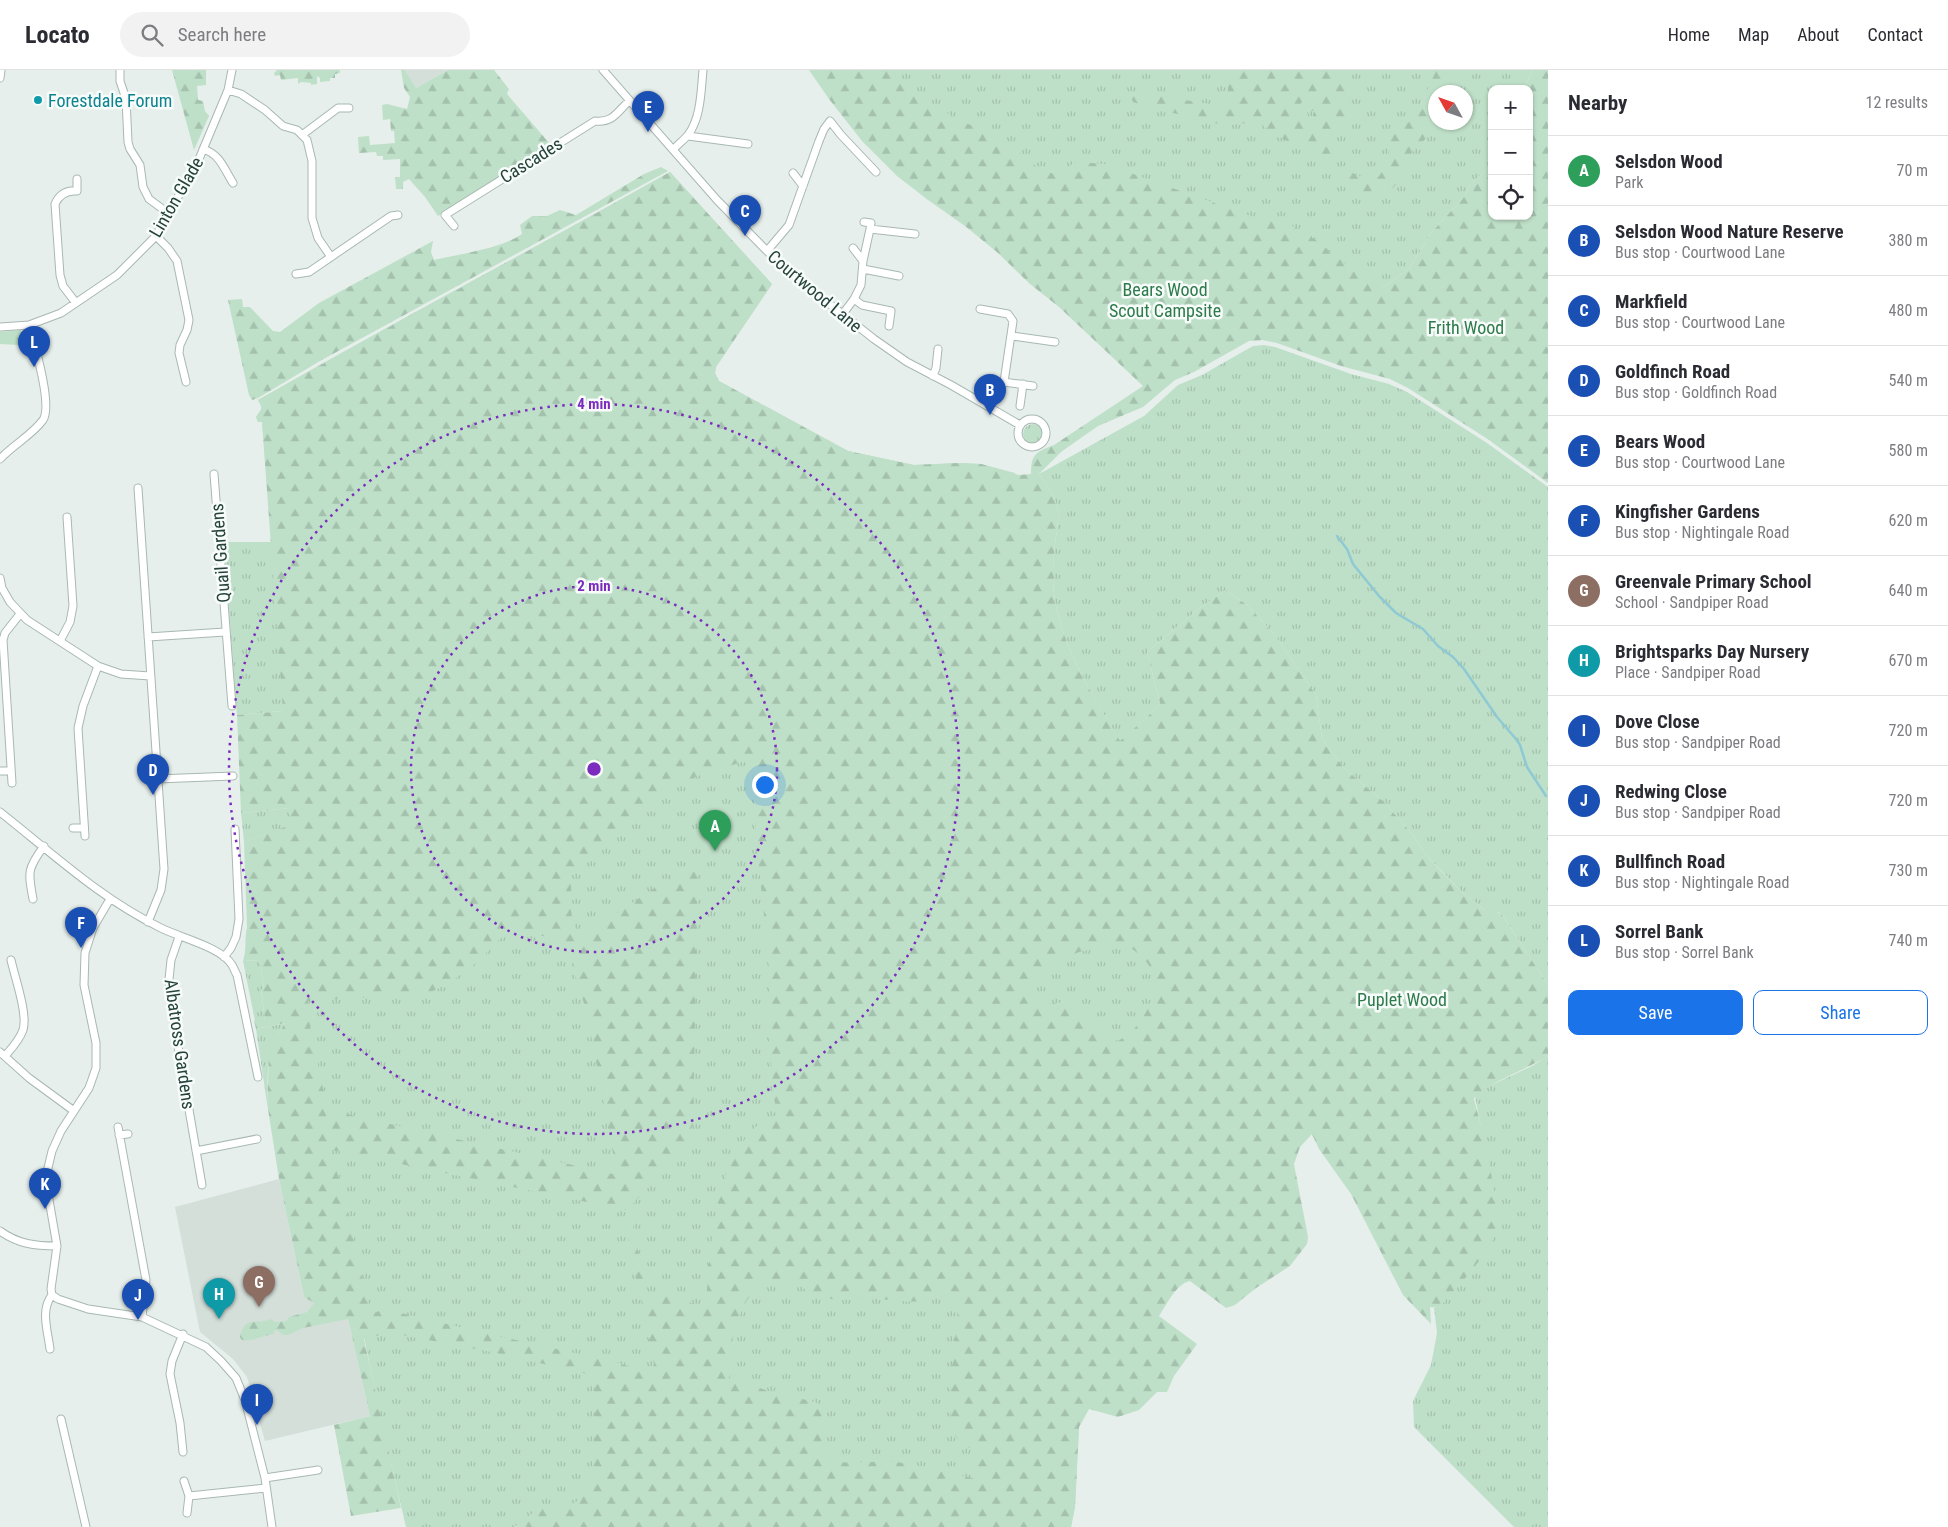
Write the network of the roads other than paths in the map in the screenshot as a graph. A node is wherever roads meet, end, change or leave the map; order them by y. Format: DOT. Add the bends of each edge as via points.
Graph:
graph roads {
  1 [pos="1,70"];
  2 [pos="120,70"];
  3 [pos="232,70"];
  4 [pos="604,70"];
  5 [pos="703,70"];
  6 [pos="0,78"];
  7 [pos="228,90"];
  8 [pos="629,101"];
  9 [pos="349,108"];
  10 [pos="302,135"];
  11 [pos="688,136"];
  12 [pos="748,144"];
  13 [pos="204,149"];
  14 [pos="674,149"];
  15 [pos="876,172"];
  16 [pos="793,173"];
  17 [pos="76,179"];
  18 [pos="233,183"];
  19 [pos="803,186"];
  20 [pos="168,213"];
  21 [pos="398,215"];
  22 [pos="864,222"];
  23 [pos="454,226"];
  24 [pos="870,229"];
  25 [pos="915,234"];
  26 [pos="156,236"];
  27 [pos="852,248"];
  28 [pos="767,251"];
  29 [pos="331,258"];
  30 [pos="863,261"];
  31 [pos="863,270"];
  32 [pos="296,274"];
  33 [pos="899,276"];
  34 [pos="854,299"];
  35 [pos="76,302"];
  36 [pos="980,310"];
  37 [pos="842,314"];
  38 [pos="29,325"];
  39 [pos="889,326"];
  40 [pos="0,327"];
  41 [pos="1012,336"];
  42 [pos="1055,342"];
  43 [pos="938,349"];
  44 [pos="933,376"];
  45 [pos="186,382"];
  46 [pos="1004,382"];
  47 [pos="1023,384"];
  48 [pos="1033,386"];
  49 [pos="1020,406"];
  50 [pos="990,408"];
  51 [pos="1020,426"];
  52 [pos="0,459"];
  53 [pos="214,474"];
  54 [pos="138,488"];
  55 [pos="67,517"];
  56 [pos="0,578"];
  57 [pos="20,614"];
  58 [pos="225,632"];
  59 [pos="148,636"];
  60 [pos="60,641"];
  61 [pos="98,666"];
  62 [pos="150,676"];
  63 [pos="232,706"];
  64 [pos="0,771"];
  65 [pos="11,771"];
  66 [pos="232,776"];
  67 [pos="157,779"];
  68 [pos="12,783"];
  69 [pos="0,812"];
  70 [pos="73,828"];
  71 [pos="84,828"];
  72 [pos="235,829"];
  73 [pos="85,836"];
  74 [pos="44,846"];
  75 [pos="34,899"];
  76 [pos="110,899"];
  77 [pos="148,922"];
  78 [pos="179,937"];
  79 [pos="224,957"];
  80 [pos="11,960"];
  81 [pos="2,1054"];
  82 [pos="258,1077"];
  83 [pos="74,1112"];
  84 [pos="118,1127"];
  85 [pos="128,1134"];
  86 [pos="119,1135"];
  87 [pos="256,1139"];
  88 [pos="196,1151"];
  89 [pos="202,1185"];
  90 [pos="0,1231"];
  91 [pos="57,1246"];
  92 [pos="52,1295"];
  93 [pos="142,1317"];
  94 [pos="183,1334"];
  95 [pos="50,1349"];
  96 [pos="61,1419"];
  97 [pos="183,1452"];
  98 [pos="318,1470"];
  99 [pos="265,1478"];
  100 [pos="184,1481"];
  101 [pos="266,1488"];
  102 [pos="188,1496"];
  103 [pos="188,1513"];
  104 [pos="86,1527"];
  105 [pos="272,1527"];
  1 -- 6 [label="street"];
  2 -- 20 [label="street" via="130,149 140,165 143,187 149,199"];
  3 -- 7 [label="street, Linton Glade"];
  4 -- 8 [label="street, Courtwood Lane"];
  5 -- 11 [label="street" via="700,102"];
  7 -- 10 [label="street" via="241,94 283,126"];
  7 -- 13 [label="street, Linton Glade"];
  8 -- 14 [label="street, Courtwood Lane"];
  8 -- 23 [label="street, Cascades" via="614,117 604,122 595,121 445,215"];
  9 -- 10 [label="street" via="331,112"];
  10 -- 29 [label="street" via="307,140 312,161 312,218 318,238"];
  11 -- 12 [label="street"];
  11 -- 14 [label="street"];
  13 -- 18 [label="street" via="220,159"];
  13 -- 20 [label="street, Linton Glade"];
  14 -- 28 [label="street, Courtwood Lane" via="717,200"];
  15 -- 19 [label="street" via="830,121 824,128"];
  16 -- 19 [label="street"];
  17 -- 35 [label="street" via="77,190 64,193 55,204 60,275 63,286"];
  19 -- 28 [label="street" via="789,225"];
  20 -- 26 [label="street, Linton Glade"];
  21 -- 29 [label="street" via="391,216"];
  22 -- 24 [label="street" via="871,223"];
  24 -- 25 [label="street"];
  24 -- 30 [label="street"];
  26 -- 35 [label="street, Linton Glade" via="117,275"];
  26 -- 45 [label="street" via="177,261 189,320 179,353"];
  27 -- 30 [label="street"];
  28 -- 37 [label="street, Courtwood Lane"];
  29 -- 32 [label="street" via="309,272"];
  30 -- 31 [label="street"];
  31 -- 33 [label="street"];
  31 -- 34 [label="street" via="861,285"];
  34 -- 37 [label="street"];
  34 -- 39 [label="street" via="862,305 891,310"];
  35 -- 38 [label="street, Linton Glade" via="60,313"];
  36 -- 41 [label="street" via="1008,314 1013,321"];
  37 -- 44 [label="street, Courtwood Lane" via="900,357"];
  38 -- 40 [label="street, Linton Glade"];
  38 -- 52 [label="street" via="47,409 44,419"];
  41 -- 42 [label="street"];
  41 -- 46 [label="street"];
  43 -- 44 [label="street"];
  44 -- 50 [label="street, Courtwood Lane"];
  46 -- 47 [label="street"];
  46 -- 50 [label="street"];
  47 -- 48 [label="street"];
  47 -- 49 [label="street"];
  50 -- 51 [label="street, Courtwood Lane"];
  51 -- 51 [label="street" via="1026,420 1037,419 1045,426 1046,437 1039,446 1028,447 1019,440"];
  53 -- 58 [label="street, Quail Gardens"];
  54 -- 59 [label="street"];
  55 -- 60 [label="street" via="73,606 70,622"];
  56 -- 57 [label="street" via="2,588"];
  57 -- 60 [label="street"];
  57 -- 65 [label="street" via="3,640"];
  58 -- 59 [label="street"];
  58 -- 63 [label="street, Quail Gardens"];
  59 -- 62 [label="street"];
  60 -- 61 [label="street"];
  61 -- 62 [label="street" via="121,674"];
  61 -- 71 [label="street" via="78,728"];
  62 -- 67 [label="street"];
  64 -- 65 [label="street"];
  65 -- 68 [label="street"];
  66 -- 67 [label="street"];
  67 -- 77 [label="street" via="164,869 161,890"];
  69 -- 74 [label="street"];
  70 -- 71 [label="street"];
  71 -- 73 [label="street"];
  72 -- 79 [label="street" via="239,919 236,937"];
  74 -- 75 [label="street" via="28,875 28,892"];
  74 -- 76 [label="street"];
  76 -- 77 [label="street"];
  76 -- 83 [label="street" via="93,928 85,953 84,985 96,1043 96,1068"];
  77 -- 78 [label="street"];
  78 -- 79 [label="street"];
  78 -- 88 [label="street, Albatross Gardens" via="169,979"];
  79 -- 82 [label="street" via="237,975"];
  80 -- 81 [label="street" via="24,1028 20,1038"];
  81 -- 83 [label="street"];
  83 -- 91 [label="street" via="52,1150 47,1172"];
  84 -- 86 [label="street"];
  85 -- 86 [label="street"];
  86 -- 93 [label="street" via="146,1280"];
  87 -- 88 [label="street"];
  88 -- 89 [label="street, Albatross Gardens"];
  90 -- 91 [label="street" via="20,1242"];
  91 -- 92 [label="street"];
  92 -- 93 [label="street" via="88,1309"];
  92 -- 95 [label="street" via="45,1313"];
  93 -- 94 [label="street"];
  94 -- 97 [label="street" via="170,1374"];
  94 -- 99 [label="street" via="206,1346 236,1378 245,1400"];
  96 -- 104 [label="street"];
  98 -- 99 [label="street"];
  99 -- 101 [label="street"];
  100 -- 102 [label="street"];
  101 -- 102 [label="street"];
  101 -- 105 [label="street"];
  102 -- 103 [label="street"];
}
